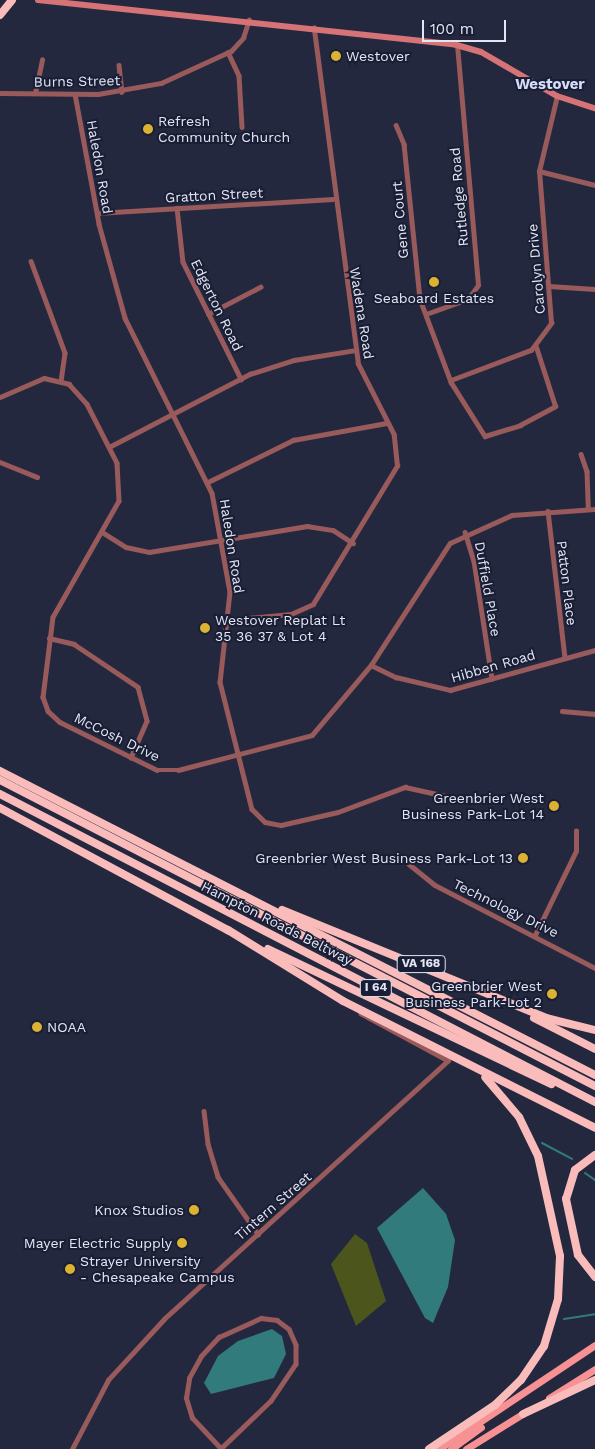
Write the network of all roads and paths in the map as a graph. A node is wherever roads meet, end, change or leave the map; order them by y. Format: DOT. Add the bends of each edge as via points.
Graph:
graph roads {
  1 [pos="12,0"];
  2 [pos="38,0"];
  3 [pos="0,15"];
  4 [pos="249,20"];
  5 [pos="314,27"];
  6 [pos="458,45"];
  7 [pos="228,52"];
  8 [pos="42,60"];
  9 [pos="119,65"];
  10 [pos="122,92"];
  11 [pos="0,93"];
  12 [pos="35,93"];
  13 [pos="75,94"];
  14 [pos="557,96"];
  15 [pos="595,108"];
  16 [pos="396,125"];
  17 [pos="242,127"];
  18 [pos="539,171"];
  19 [pos="595,185"];
  20 [pos="333,199"];
  21 [pos="178,208"];
  22 [pos="97,213"];
  23 [pos="31,261"];
  24 [pos="549,286"];
  25 [pos="260,287"];
  26 [pos="595,289"];
  27 [pos="208,314"];
  28 [pos="426,314"];
  29 [pos="536,347"];
  30 [pos="356,350"];
  31 [pos="241,379"];
  32 [pos="60,380"];
  33 [pos="451,380"];
  34 [pos="0,397"];
  35 [pos="172,414"];
  36 [pos="387,423"];
  37 [pos="109,447"];
  38 [pos="581,454"];
  39 [pos="0,462"];
  40 [pos="37,477"];
  41 [pos="208,482"];
  42 [pos="588,509"];
  43 [pos="595,509"];
  44 [pos="548,511"];
  45 [pos="102,532"];
  46 [pos="465,532"];
  47 [pos="221,541"];
  48 [pos="353,543"];
  49 [pos="227,620"];
  50 [pos="49,638"];
  51 [pos="595,650"];
  52 [pos="565,657"];
  53 [pos="370,665"];
  54 [pos="492,679"];
  55 [pos="562,711"];
  56 [pos="595,714"];
  57 [pos="238,756"];
  58 [pos="131,758"];
  59 [pos="0,770"];
  60 [pos="0,780"];
  61 [pos="0,793"];
  62 [pos="483,798"];
  63 [pos="0,808"];
  64 [pos="576,830"];
  65 [pos="409,864"];
  66 [pos="246,896"];
  67 [pos="228,930"];
  68 [pos="535,935"];
  69 [pos="595,968"];
  70 [pos="473,987"];
  71 [pos="361,1014"];
  72 [pos="595,1030"];
  73 [pos="595,1049"];
  74 [pos="456,1058"];
  75 [pos="595,1075"];
  76 [pos="595,1086"];
  77 [pos="595,1096"];
  78 [pos="595,1104"];
  79 [pos="204,1111"];
  80 [pos="595,1128"];
  81 [pos="595,1155"];
  82 [pos="258,1234"];
  83 [pos="595,1277"];
  84 [pos="595,1345"];
  85 [pos="595,1369"];
  86 [pos="595,1380"];
  87 [pos="523,1414"];
  88 [pos="485,1421"];
  89 [pos="72,1449"];
  90 [pos="221,1449"];
  91 [pos="430,1449"];
  92 [pos="439,1449"];
  93 [pos="451,1449"];
  94 [pos="466,1449"];
  1 -- 3 [label="highway"];
  2 -- 4 [label="main road"];
  4 -- 5 [label="main road"];
  4 -- 7 [label="street, Burns Street" via="243,38"];
  5 -- 6 [label="main road"];
  5 -- 20 [label="street, Wadena Road"];
  6 -- 14 [label="main road" via="487,55"];
  6 -- 28 [label="street, Rutledge Road" via="478,285 468,299"];
  7 -- 10 [label="street, Burns Street" via="161,83"];
  7 -- 17 [label="street" via="239,76"];
  8 -- 12 [label="street"];
  9 -- 10 [label="street"];
  10 -- 13 [label="street, Burns Street"];
  11 -- 12 [label="street, Burns Street"];
  12 -- 13 [label="street, Burns Street"];
  13 -- 22 [label="street, Haledon Road"];
  14 -- 15 [label="main road"];
  14 -- 18 [label="street, Carolyn Drive"];
  16 -- 28 [label="street, Gene Court" via="404,144 417,288"];
  18 -- 19 [label="street"];
  18 -- 24 [label="street, Carolyn Drive"];
  20 -- 21 [label="street, Gratton Street"];
  20 -- 30 [label="street, Wadena Road"];
  21 -- 22 [label="street, Gratton Street"];
  21 -- 27 [label="street, Edgerton Road" via="183,262"];
  22 -- 35 [label="street, Haledon Road" via="125,318"];
  23 -- 32 [label="street" via="65,353"];
  24 -- 26 [label="street"];
  24 -- 29 [label="street, Carolyn Drive" via="551,324"];
  25 -- 27 [label="street"];
  27 -- 31 [label="street, Edgerton Road"];
  28 -- 33 [label="street, Gene Court"];
  29 -- 33 [label="street"];
  29 -- 33 [label="street, Gene Court" via="555,406 506,431 487,437 481,434"];
  30 -- 31 [label="street" via="278,364"];
  30 -- 36 [label="street, Wadena Road" via="360,372"];
  31 -- 35 [label="street"];
  32 -- 34 [label="street" via="34,380"];
  32 -- 37 [label="street, McCosh Drive" via="82,395"];
  35 -- 37 [label="street"];
  35 -- 41 [label="street, Haledon Road"];
  36 -- 41 [label="street" via="293,440"];
  36 -- 48 [label="street, Wadena Road" via="397,447 397,466"];
  37 -- 45 [label="street, McCosh Drive" via="121,487"];
  38 -- 42 [label="street" via="587,471"];
  39 -- 40 [label="street"];
  41 -- 47 [label="street, Haledon Road"];
  42 -- 43 [label="street, McCosh Drive"];
  42 -- 44 [label="street, McCosh Drive"];
  44 -- 46 [label="street, McCosh Drive" via="501,517"];
  44 -- 52 [label="street, Patton Place"];
  45 -- 47 [label="street" via="126,547 149,552"];
  45 -- 50 [label="street, McCosh Drive" via="60,598"];
  46 -- 53 [label="street, McCosh Drive" via="433,562"];
  46 -- 54 [label="street, Duffield Place" via="474,561"];
  47 -- 48 [label="street" via="314,526 333,530"];
  47 -- 49 [label="street, Haledon Road" via="230,588"];
  48 -- 49 [label="street, Wadena Road" via="310,606 291,614"];
  49 -- 57 [label="street, Haledon Road" via="220,682"];
  50 -- 58 [label="street, McCosh Drive" via="43,692 48,711"];
  50 -- 58 [label="street" via="74,644 138,687 147,721"];
  51 -- 52 [label="street, Hibben Road"];
  52 -- 54 [label="street, Hibben Road"];
  53 -- 54 [label="street, Hibben Road" via="440,690"];
  53 -- 57 [label="street, McCosh Drive" via="318,730 296,742"];
  55 -- 56 [label="street"];
  57 -- 58 [label="street, McCosh Drive" via="172,771"];
  57 -- 62 [label="street, Haledon Road" via="252,809 276,825 338,812 405,787 464,800"];
  59 -- 66 [label="highway, Hampton Roads Beltway / I 64"];
  60 -- 76 [label="highway"];
  61 -- 77 [label="highway"];
  61 -- 78 [label="highway, Hampton Roads Beltway / I 64"];
  63 -- 67 [label="highway"];
  64 -- 68 [label="street" via="576,851"];
  65 -- 68 [label="street, Technology Drive" via="435,885"];
  66 -- 70 [label="highway, VA 168"];
  66 -- 75 [label="highway, Hampton Roads Beltway / I 64"];
  67 -- 74 [label="highway" via="343,1001"];
  67 -- 78 [label="highway"];
  68 -- 69 [label="street, Technology Drive"];
  70 -- 72 [label="highway, VA 168" via="558,1022"];
  70 -- 73 [label="highway"];
  71 -- 82 [label="street, Tintern Street" via="448,1061"];
  74 -- 80 [label="highway"];
  74 -- 91 [label="highway" via="492,1082 530,1137 554,1224 560,1282 552,1327 527,1373 496,1405"];
  79 -- 82 [label="street" via="218,1177"];
  81 -- 83 [label="highway" via="575,1170 566,1199 578,1255"];
  82 -- 89 [label="street, Tintern Street" via="177,1306 122,1364 94,1401"];
  84 -- 88 [label="main road"];
  85 -- 87 [label="main road"];
  86 -- 87 [label="highway"];
  87 -- 94 [label="main road"];
  88 -- 92 [label="main road"];
  88 -- 93 [label="main road"];
  90 -- 90 [label="street" via="197,1427 188,1408 187,1388 192,1368 209,1346 230,1330 261,1318 277,1320 290,1329 296,1345 292,1372 271,1401"];
}
